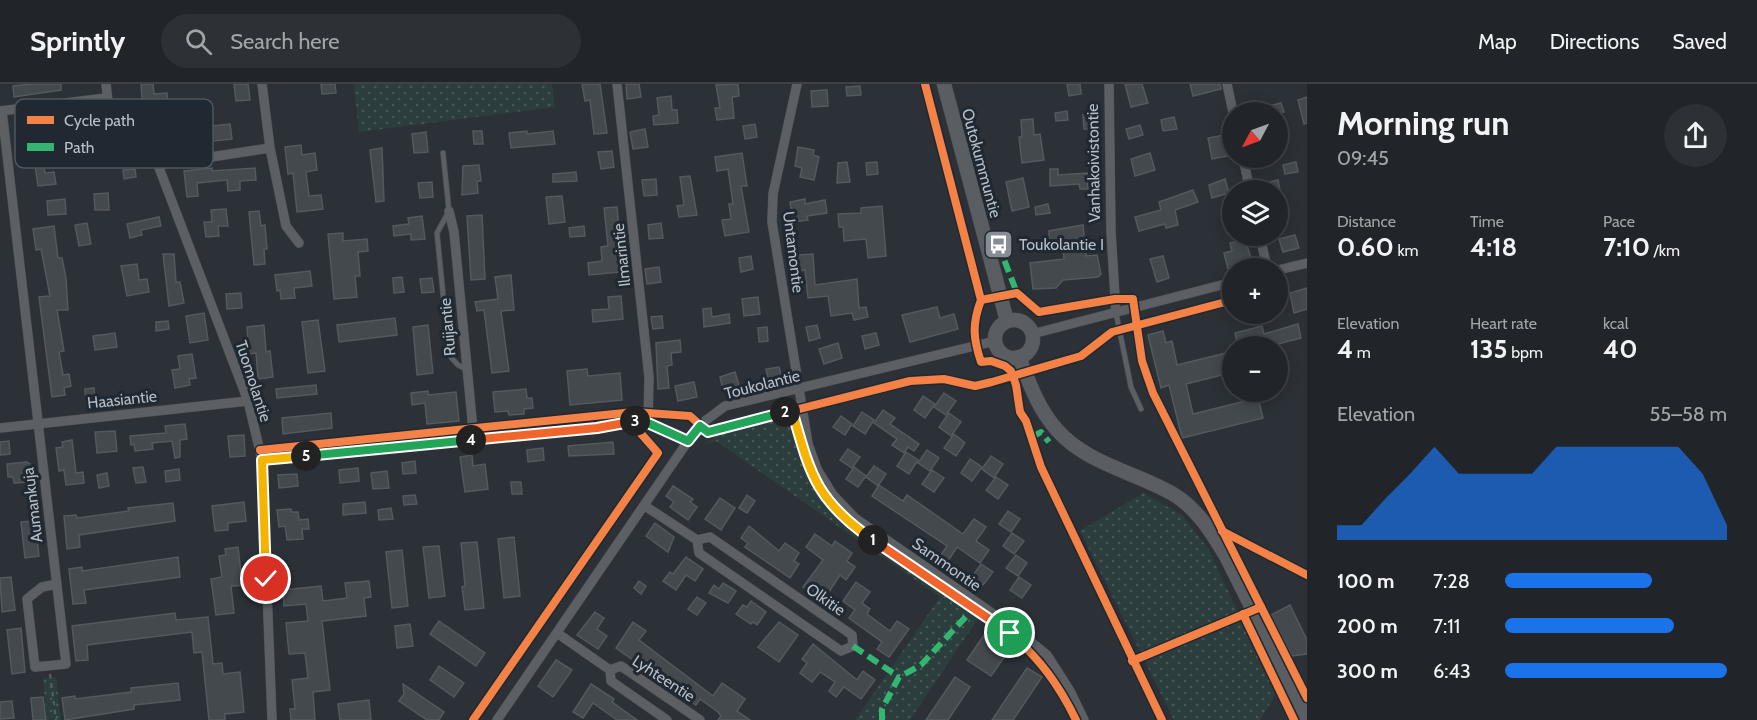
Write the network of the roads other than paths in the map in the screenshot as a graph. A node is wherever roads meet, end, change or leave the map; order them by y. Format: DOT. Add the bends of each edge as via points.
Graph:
graph roads {
  1 [pos="106,84"];
  2 [pos="262,84"];
  3 [pos="617,84"];
  4 [pos="798,84"];
  5 [pos="944,84"];
  6 [pos="1109,84"];
  7 [pos="1227,84"];
  8 [pos="106,98"];
  9 [pos="98,99"];
  10 [pos="1231,102"];
  11 [pos="1,111"];
  12 [pos="270,148"];
  13 [pos="443,153"];
  14 [pos="213,157"];
  15 [pos="160,168"];
  16 [pos="449,211"];
  17 [pos="299,243"];
  18 [pos="1307,263"];
  19 [pos="1288,268"];
  20 [pos="1222,285"];
  21 [pos="1116,313"];
  22 [pos="1007,321"];
  23 [pos="1032,334"];
  24 [pos="995,340"];
  25 [pos="1019,357"];
  26 [pos="466,369"];
  27 [pos="798,390"];
  28 [pos="248,401"];
  29 [pos="1141,409"];
  30 [pos="38,423"];
  31 [pos="648,423"];
  32 [pos="0,428"];
  33 [pos="474,440"];
  34 [pos="688,441"];
  35 [pos="262,460"];
  36 [pos="645,506"];
  37 [pos="697,540"];
  38 [pos="777,583"];
  39 [pos="57,584"];
  40 [pos="766,599"];
  41 [pos="557,633"];
  42 [pos="610,670"];
  43 [pos="686,716"];
  44 [pos="1307,718"];
  45 [pos="272,720"];
  46 [pos="497,720"];
  47 [pos="668,720"];
  48 [pos="699,720"];
  49 [pos="1084,720"];
  1 -- 8 [label="street, Tuomolantie"];
  2 -- 12 [label="street"];
  3 -- 31 [label="street, Ilmarintie" via="649,377"];
  4 -- 27 [label="street, Untamontie" via="773,194 772,222"];
  5 -- 22 [label="main road, Outokummuntie"];
  6 -- 21 [label="street, Vanhakoivistontie"];
  7 -- 10 [label="street"];
  8 -- 9 [label="street"];
  11 -- 30 [label="street, Aumankuja"];
  12 -- 14 [label="street"];
  12 -- 17 [label="street" via="286,226"];
  13 -- 16 [label="lane"];
  15 -- 28 [label="street, Tuomolantie"];
  16 -- 26 [label="street, Ruijantie"];
  16 -- 26 [label="lane" via="437,233 449,355"];
  18 -- 19 [label="street"];
  20 -- 21 [label="street"];
  21 -- 23 [label="street"];
  21 -- 29 [label="lane" via="1131,387"];
  22 -- 23 [label="main road" via="1020,321"];
  22 -- 24 [label="main road" via="998,328"];
  23 -- 25 [label="main road" via="1029,350"];
  24 -- 25 [label="main road" via="1006,356"];
  24 -- 27 [label="street, Toukolantie"];
  25 -- 44 [label="main road" via="1035,397 1057,430 1081,450 1173,494 1212,532"];
  26 -- 33 [label="street, Ruijantie"];
  27 -- 34 [label="street, Toukolantie" via="725,406"];
  27 -- 49 [label="street, Sammontie" via="808,444 833,495 855,518 1018,631 1047,656"];
  28 -- 30 [label="street, Haasiantie"];
  28 -- 35 [label="street, Tuomolantie"];
  30 -- 32 [label="street, Haasiantie"];
  30 -- 39 [label="street, Aumankuja"];
  31 -- 33 [label="street" via="636,421"];
  31 -- 34 [label="street"];
  33 -- 35 [label="street"];
  34 -- 36 [label="street, Toukolantie"];
  35 -- 45 [label="street, Tuomolantie"];
  36 -- 37 [label="street, Olkitie"];
  36 -- 41 [label="street, Toukolantie"];
  37 -- 38 [label="street, Olkitie" via="710,537"];
  37 -- 40 [label="street, Olkitie" via="699,553"];
  38 -- 40 [label="street"];
  38 -- 40 [label="street, Olkitie" via="852,635 853,646 841,651"];
  39 -- 39 [label="street, Aumankuja" via="66,664 35,667 27,599 42,586"];
  41 -- 42 [label="street, Lyhteentie"];
  41 -- 46 [label="street, Toukolantie"];
  42 -- 43 [label="street, Lyhteentie" via="621,666"];
  42 -- 47 [label="street, Lyhteentie" via="611,681"];
  43 -- 48 [label="street, Lyhteentie"];
}
